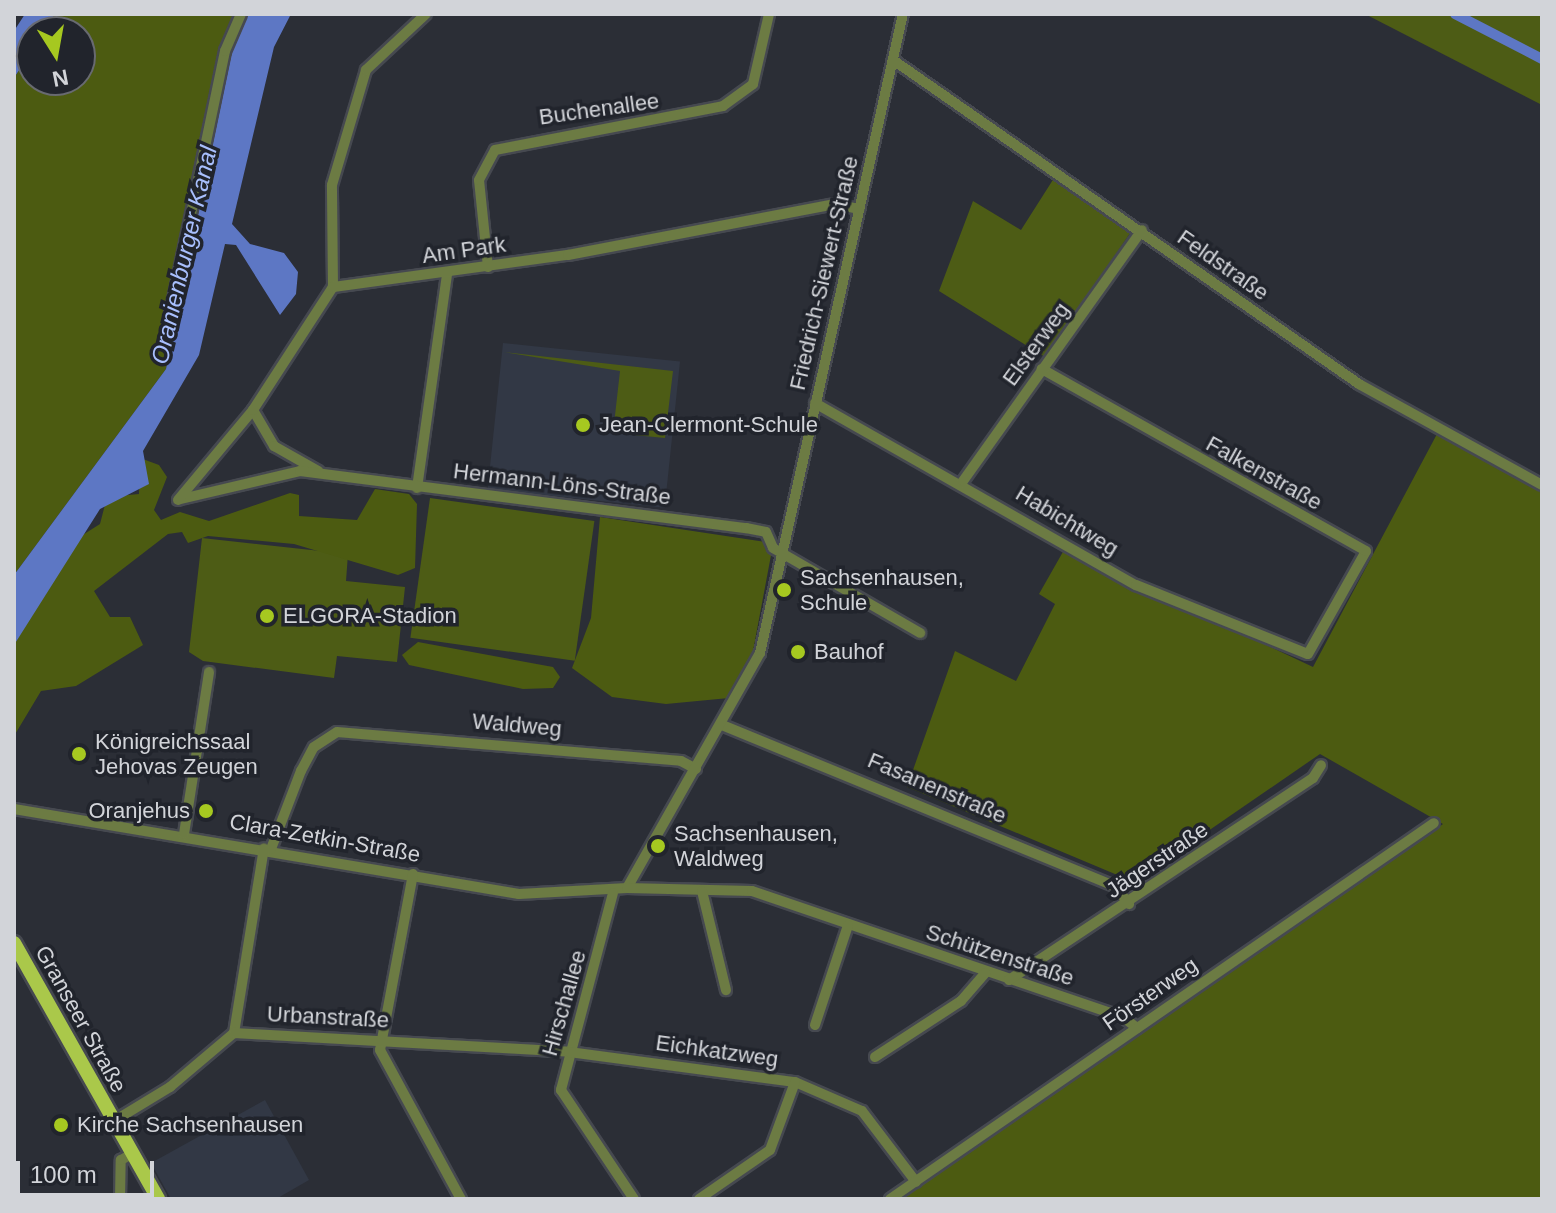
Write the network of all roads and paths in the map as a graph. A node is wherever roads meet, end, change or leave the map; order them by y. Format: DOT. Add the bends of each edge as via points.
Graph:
graph roads {
  1 [pos="241,14"];
  2 [pos="426,14"];
  3 [pos="769,14"];
  4 [pos="903,14"];
  5 [pos="893,60"];
  6 [pos="859,209"];
  7 [pos="1142,230"];
  8 [pos="488,267"];
  9 [pos="447,274"];
  10 [pos="333,287"];
  11 [pos="168,324"];
  12 [pos="1042,369"];
  13 [pos="815,403"];
  14 [pos="253,410"];
  15 [pos="324,474"];
  16 [pos="963,481"];
  17 [pos="1542,485"];
  18 [pos="417,488"];
  19 [pos="782,553"];
  20 [pos="920,633"];
  21 [pos="1308,654"];
  22 [pos="209,672"];
  23 [pos="722,725"];
  24 [pos="1321,765"];
  25 [pos="696,769"];
  26 [pos="14,809"];
  27 [pos="1434,823"];
  28 [pos="184,834"];
  29 [pos="267,848"];
  30 [pos="413,874"];
  31 [pos="627,888"];
  32 [pos="702,891"];
  33 [pos="613,893"];
  34 [pos="1129,904"];
  35 [pos="848,925"];
  36 [pos="14,943"];
  37 [pos="985,973"];
  38 [pos="1009,980"];
  39 [pos="726,990"];
  40 [pos="815,1025"];
  41 [pos="1137,1028"];
  42 [pos="234,1033"];
  43 [pos="382,1039"];
  44 [pos="569,1052"];
  45 [pos="875,1057"];
  46 [pos="795,1082"];
  47 [pos="114,1121"];
  48 [pos="132,1154"];
  49 [pos="916,1182"];
  50 [pos="120,1199"];
  51 [pos="158,1199"];
  52 [pos="461,1199"];
  53 [pos="634,1199"];
  54 [pos="699,1199"];
  55 [pos="890,1199"];
  1 -- 11 [label="street" via="219,77"];
  2 -- 10 [label="street" via="366,70 332,185"];
  3 -- 8 [label="street, Buchenallee" via="753,84 723,106 495,150 479,180"];
  4 -- 5 [label="street, Friedrich-Siewert-Straße"];
  5 -- 6 [label="street, Friedrich-Siewert-Straße"];
  5 -- 7 [label="street, Feldstraße"];
  6 -- 8 [label="street, Am Park" via="835,204"];
  6 -- 13 [label="street, Friedrich-Siewert-Straße"];
  7 -- 12 [label="street, Elsterweg"];
  7 -- 17 [label="street, Feldstraße" via="1359,384"];
  8 -- 9 [label="street, Am Park"];
  9 -- 10 [label="street, Am Park"];
  9 -- 18 [label="street"];
  10 -- 14 [label="street"];
  12 -- 16 [label="street, Elsterweg"];
  12 -- 21 [label="street, Falkenstraße" via="1366,551"];
  13 -- 16 [label="street, Habichtweg"];
  13 -- 19 [label="street, Friedrich-Siewert-Straße"];
  14 -- 15 [label="street, Hermann-Löns-Straße" via="274,446"];
  14 -- 15 [label="street, Hermann-Löns-Straße" via="178,500 288,472"];
  15 -- 18 [label="street, Hermann-Löns-Straße"];
  16 -- 21 [label="street, Habichtweg" via="1136,585"];
  18 -- 19 [label="street, Hermann-Löns-Straße" via="756,530 770,535"];
  19 -- 20 [label="street, Hermann-Löns-Straße"];
  19 -- 23 [label="street, Friedrich-Siewert-Straße" via="760,653"];
  22 -- 28 [label="street"];
  23 -- 25 [label="street, Friedrich-Siewert-Straße"];
  23 -- 34 [label="street, Fasanenstraße" via="1115,886"];
  24 -- 34 [label="street, Jägerstraße" via="1313,778"];
  25 -- 29 [label="street, Waldweg" via="681,761 503,743 332,733 301,771"];
  25 -- 31 [label="street, Friedrich-Siewert-Straße"];
  26 -- 28 [label="street, Clara-Zetkin-Straße"];
  27 -- 41 [label="street, Försterweg"];
  28 -- 29 [label="street, Clara-Zetkin-Straße"];
  29 -- 30 [label="street, Clara-Zetkin-Straße"];
  29 -- 42 [label="street"];
  30 -- 33 [label="street, Clara-Zetkin-Straße" via="519,894"];
  30 -- 43 [label="street"];
  31 -- 32 [label="street, Schützenstraße"];
  31 -- 33 [label="street, Clara-Zetkin-Straße"];
  32 -- 35 [label="street, Schützenstraße" via="752,891"];
  32 -- 39 [label="street"];
  33 -- 44 [label="street, Hirschallee"];
  34 -- 38 [label="street, Jägerstraße"];
  35 -- 37 [label="street, Schützenstraße"];
  35 -- 40 [label="street"];
  36 -- 47 [label="main road, Granseer Straße"];
  37 -- 38 [label="street, Schützenstraße"];
  37 -- 45 [label="street" via="961,1001"];
  38 -- 41 [label="street, Schützenstraße"];
  41 -- 49 [label="street, Försterweg"];
  42 -- 43 [label="street, Urbanstraße"];
  42 -- 47 [label="street, Urbanstraße" via="170,1087"];
  43 -- 44 [label="street, Urbanstraße"];
  43 -- 52 [label="street" via="380,1050"];
  44 -- 46 [label="street, Eichkatzweg"];
  44 -- 53 [label="street, Hirschallee" via="561,1090"];
  46 -- 49 [label="street, Eichkatzweg" via="862,1111"];
  46 -- 54 [label="street" via="770,1150"];
  47 -- 48 [label="main road, Granseer Straße"];
  48 -- 50 [label="street" via="121,1160"];
  48 -- 51 [label="main road, Granseer Straße"];
  49 -- 55 [label="street, Försterweg"];
}
